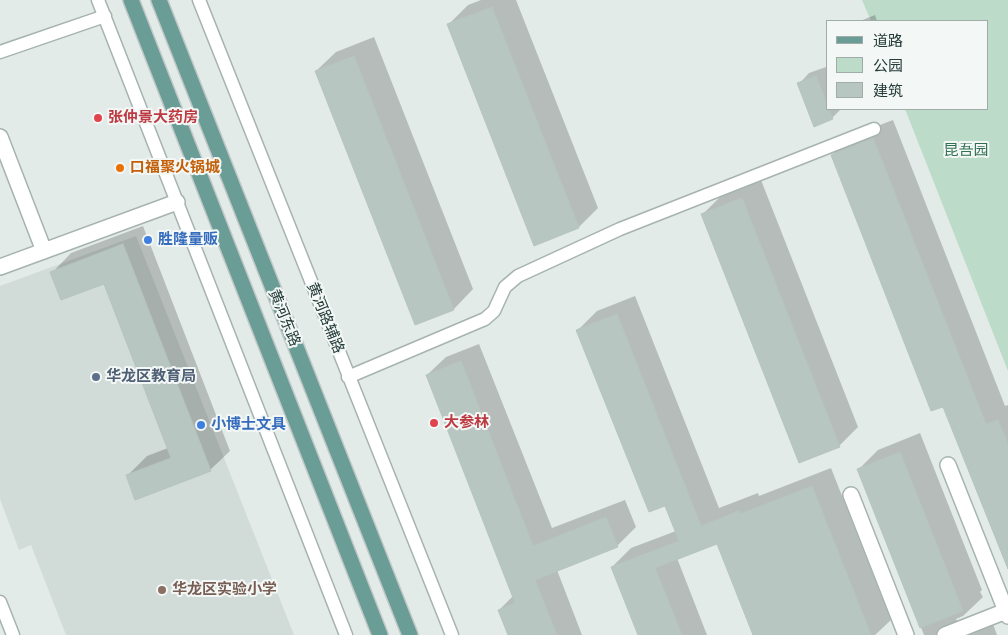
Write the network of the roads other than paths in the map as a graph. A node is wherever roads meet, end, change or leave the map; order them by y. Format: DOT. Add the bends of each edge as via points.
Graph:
graph roads {
  1 [pos="98,0"];
  2 [pos="131,0"];
  3 [pos="159,0"];
  4 [pos="199,0"];
  5 [pos="104,16"];
  6 [pos="0,52"];
  7 [pos="874,129"];
  8 [pos="0,137"];
  9 [pos="177,202"];
  10 [pos="44,251"];
  11 [pos="0,267"];
  12 [pos="348,377"];
  13 [pos="948,465"];
  14 [pos="851,495"];
  15 [pos="0,602"];
  16 [pos="1007,614"];
  17 [pos="13,635"];
  18 [pos="346,635"];
  19 [pos="380,635"];
  20 [pos="410,635"];
  21 [pos="452,635"];
  22 [pos="906,635"];
  23 [pos="945,635"];
  1 -- 5 [label="lane"];
  2 -- 19 [label="main road, 黄河东路"];
  3 -- 20 [label="main road, 黄河东路"];
  4 -- 12 [label="lane, 黄河路辅路"];
  5 -- 6 [label="lane"];
  5 -- 9 [label="lane"];
  7 -- 12 [label="lane" via="620,229 518,276 505,287 494,311 485,320"];
  8 -- 10 [label="street"];
  9 -- 10 [label="street"];
  9 -- 18 [label="lane"];
  10 -- 11 [label="street"];
  12 -- 21 [label="lane, 黄河路辅路"];
  13 -- 16 [label="street"];
  14 -- 22 [label="street"];
  15 -- 17 [label="lane"];
  16 -- 23 [label="street"];
}
